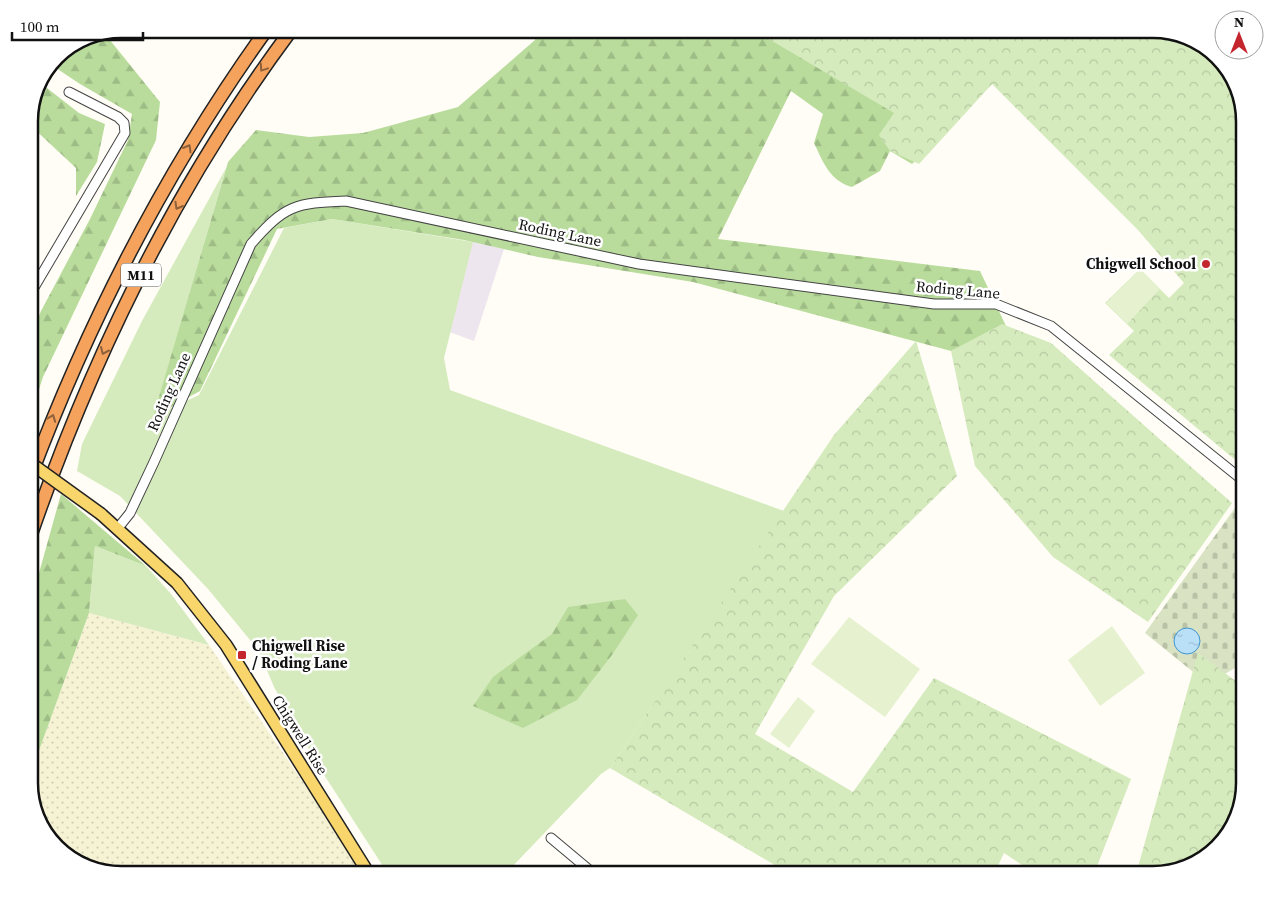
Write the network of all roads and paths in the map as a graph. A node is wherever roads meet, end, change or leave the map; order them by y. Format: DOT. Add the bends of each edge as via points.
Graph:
graph roads {
  1 [pos="261,38"];
  2 [pos="285,38"];
  3 [pos="69,92"];
  4 [pos="38,281"];
  5 [pos="38,456"];
  6 [pos="38,468"];
  7 [pos="1236,475"];
  8 [pos="38,515"];
  9 [pos="118,528"];
  10 [pos="551,838"];
  11 [pos="364,866"];
  12 [pos="584,866"];
  5 -- 1 [label="highway, M11, one-way" via="104,301 193,140"];
  2 -- 8 [label="highway, M11, one-way" via="206,157 165,228 111,334 72,422"];
  3 -- 4 [label="street" via="118,117 124,123 125,132"];
  6 -- 9 [label="main road, bridge"];
  7 -- 9 [label="street, Roding Lane" via="1051,326 996,304 934,304 639,264 346,201 323,202 288,209 268,224 251,244 130,514"];
  9 -- 11 [label="main road, Chigwell Rise" via="177,583 226,645"];
  10 -- 12 [label="street"];
}
